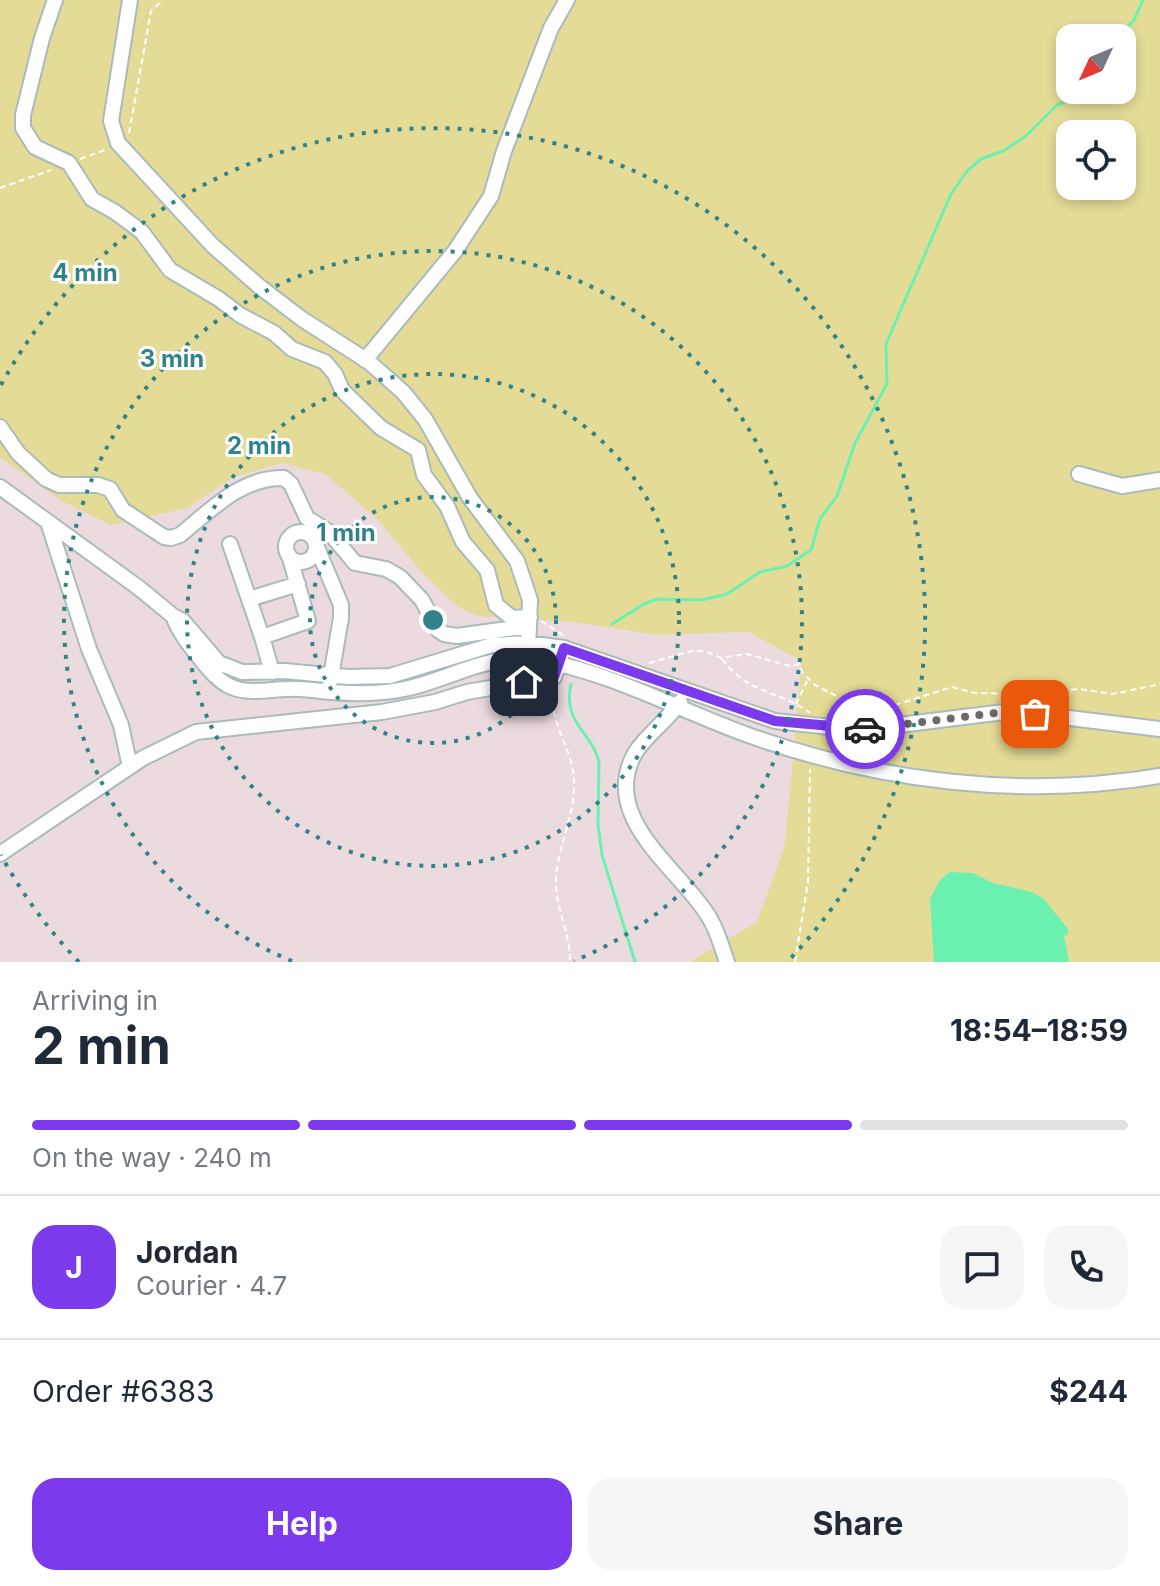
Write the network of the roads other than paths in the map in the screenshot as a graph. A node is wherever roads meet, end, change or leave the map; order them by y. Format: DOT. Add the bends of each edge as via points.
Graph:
graph roads {
  1 [pos="55,0"];
  2 [pos="130,0"];
  3 [pos="567,0"];
  4 [pos="365,360"];
  5 [pos="0,427"];
  6 [pos="1079,474"];
  7 [pos="1160,480"];
  8 [pos="0,487"];
  9 [pos="48,522"];
  10 [pos="230,544"];
  11 [pos="316,545"];
  12 [pos="290,558"];
  13 [pos="306,561"];
  14 [pos="331,577"];
  15 [pos="298,584"];
  16 [pos="249,599"];
  17 [pos="529,622"];
  18 [pos="262,637"];
  19 [pos="527,643"];
  20 [pos="564,648"];
  21 [pos="528,658"];
  22 [pos="556,670"];
  23 [pos="272,672"];
  24 [pos="331,674"];
  25 [pos="226,675"];
  26 [pos="328,692"];
  27 [pos="687,692"];
  28 [pos="677,707"];
  29 [pos="1160,729"];
  30 [pos="130,767"];
  31 [pos="1160,776"];
  32 [pos="0,854"];
  33 [pos="727,962"];
  1 -- 17 [label="street" via="23,115 32,143 69,163 92,199 142,232 170,270 292,349 325,362 342,390 381,428 414,446 424,475 447,506 463,542 490,575 496,605 512,618"];
  2 -- 4 [label="street" via="111,121 118,143 213,246 302,319"];
  3 -- 4 [label="street" via="551,28 491,196 455,251"];
  4 -- 17 [label="street" via="425,419 470,498 517,561 530,600"];
  5 -- 17 [label="street" via="46,479 110,489 123,510 164,537 180,535 225,497 284,478 304,515 329,532 355,563 400,577 444,634"];
  6 -- 7 [label="street" via="1122,486"];
  8 -- 9 [label="street"];
  9 -- 25 [label="street" via="188,626"];
  9 -- 30 [label="street" via="85,639 121,725"];
  10 -- 16 [label="street"];
  11 -- 12 [label="street" via="307,534 294,534 286,545"];
  11 -- 13 [label="street"];
  11 -- 14 [label="street"];
  12 -- 13 [label="street"];
  12 -- 15 [label="street"];
  13 -- 14 [label="street"];
  14 -- 24 [label="street" via="341,605"];
  15 -- 16 [label="street"];
  15 -- 18 [label="street" via="308,621"];
  16 -- 18 [label="street"];
  17 -- 19 [label="street"];
  18 -- 23 [label="street"];
  19 -- 20 [label="street"];
  19 -- 21 [label="street"];
  19 -- 24 [label="street" via="492,645 390,676"];
  20 -- 22 [label="street"];
  20 -- 27 [label="street"];
  21 -- 22 [label="street"];
  21 -- 26 [label="street" via="483,663 407,689"];
  22 -- 28 [label="street"];
  22 -- 30 [label="street" via="382,712 196,732"];
  23 -- 24 [label="street"];
  23 -- 25 [label="street"];
  24 -- 26 [label="street"];
  25 -- 26 [label="street" via="244,690"];
  27 -- 28 [label="street"];
  27 -- 29 [label="street" via="775,721 859,730 1012,711"];
  28 -- 31 [label="street" via="811,756 928,780 1009,786 1103,784"];
  28 -- 33 [label="street" via="636,753 628,770 628,809 641,833 707,913"];
  30 -- 32 [label="street"];
}
